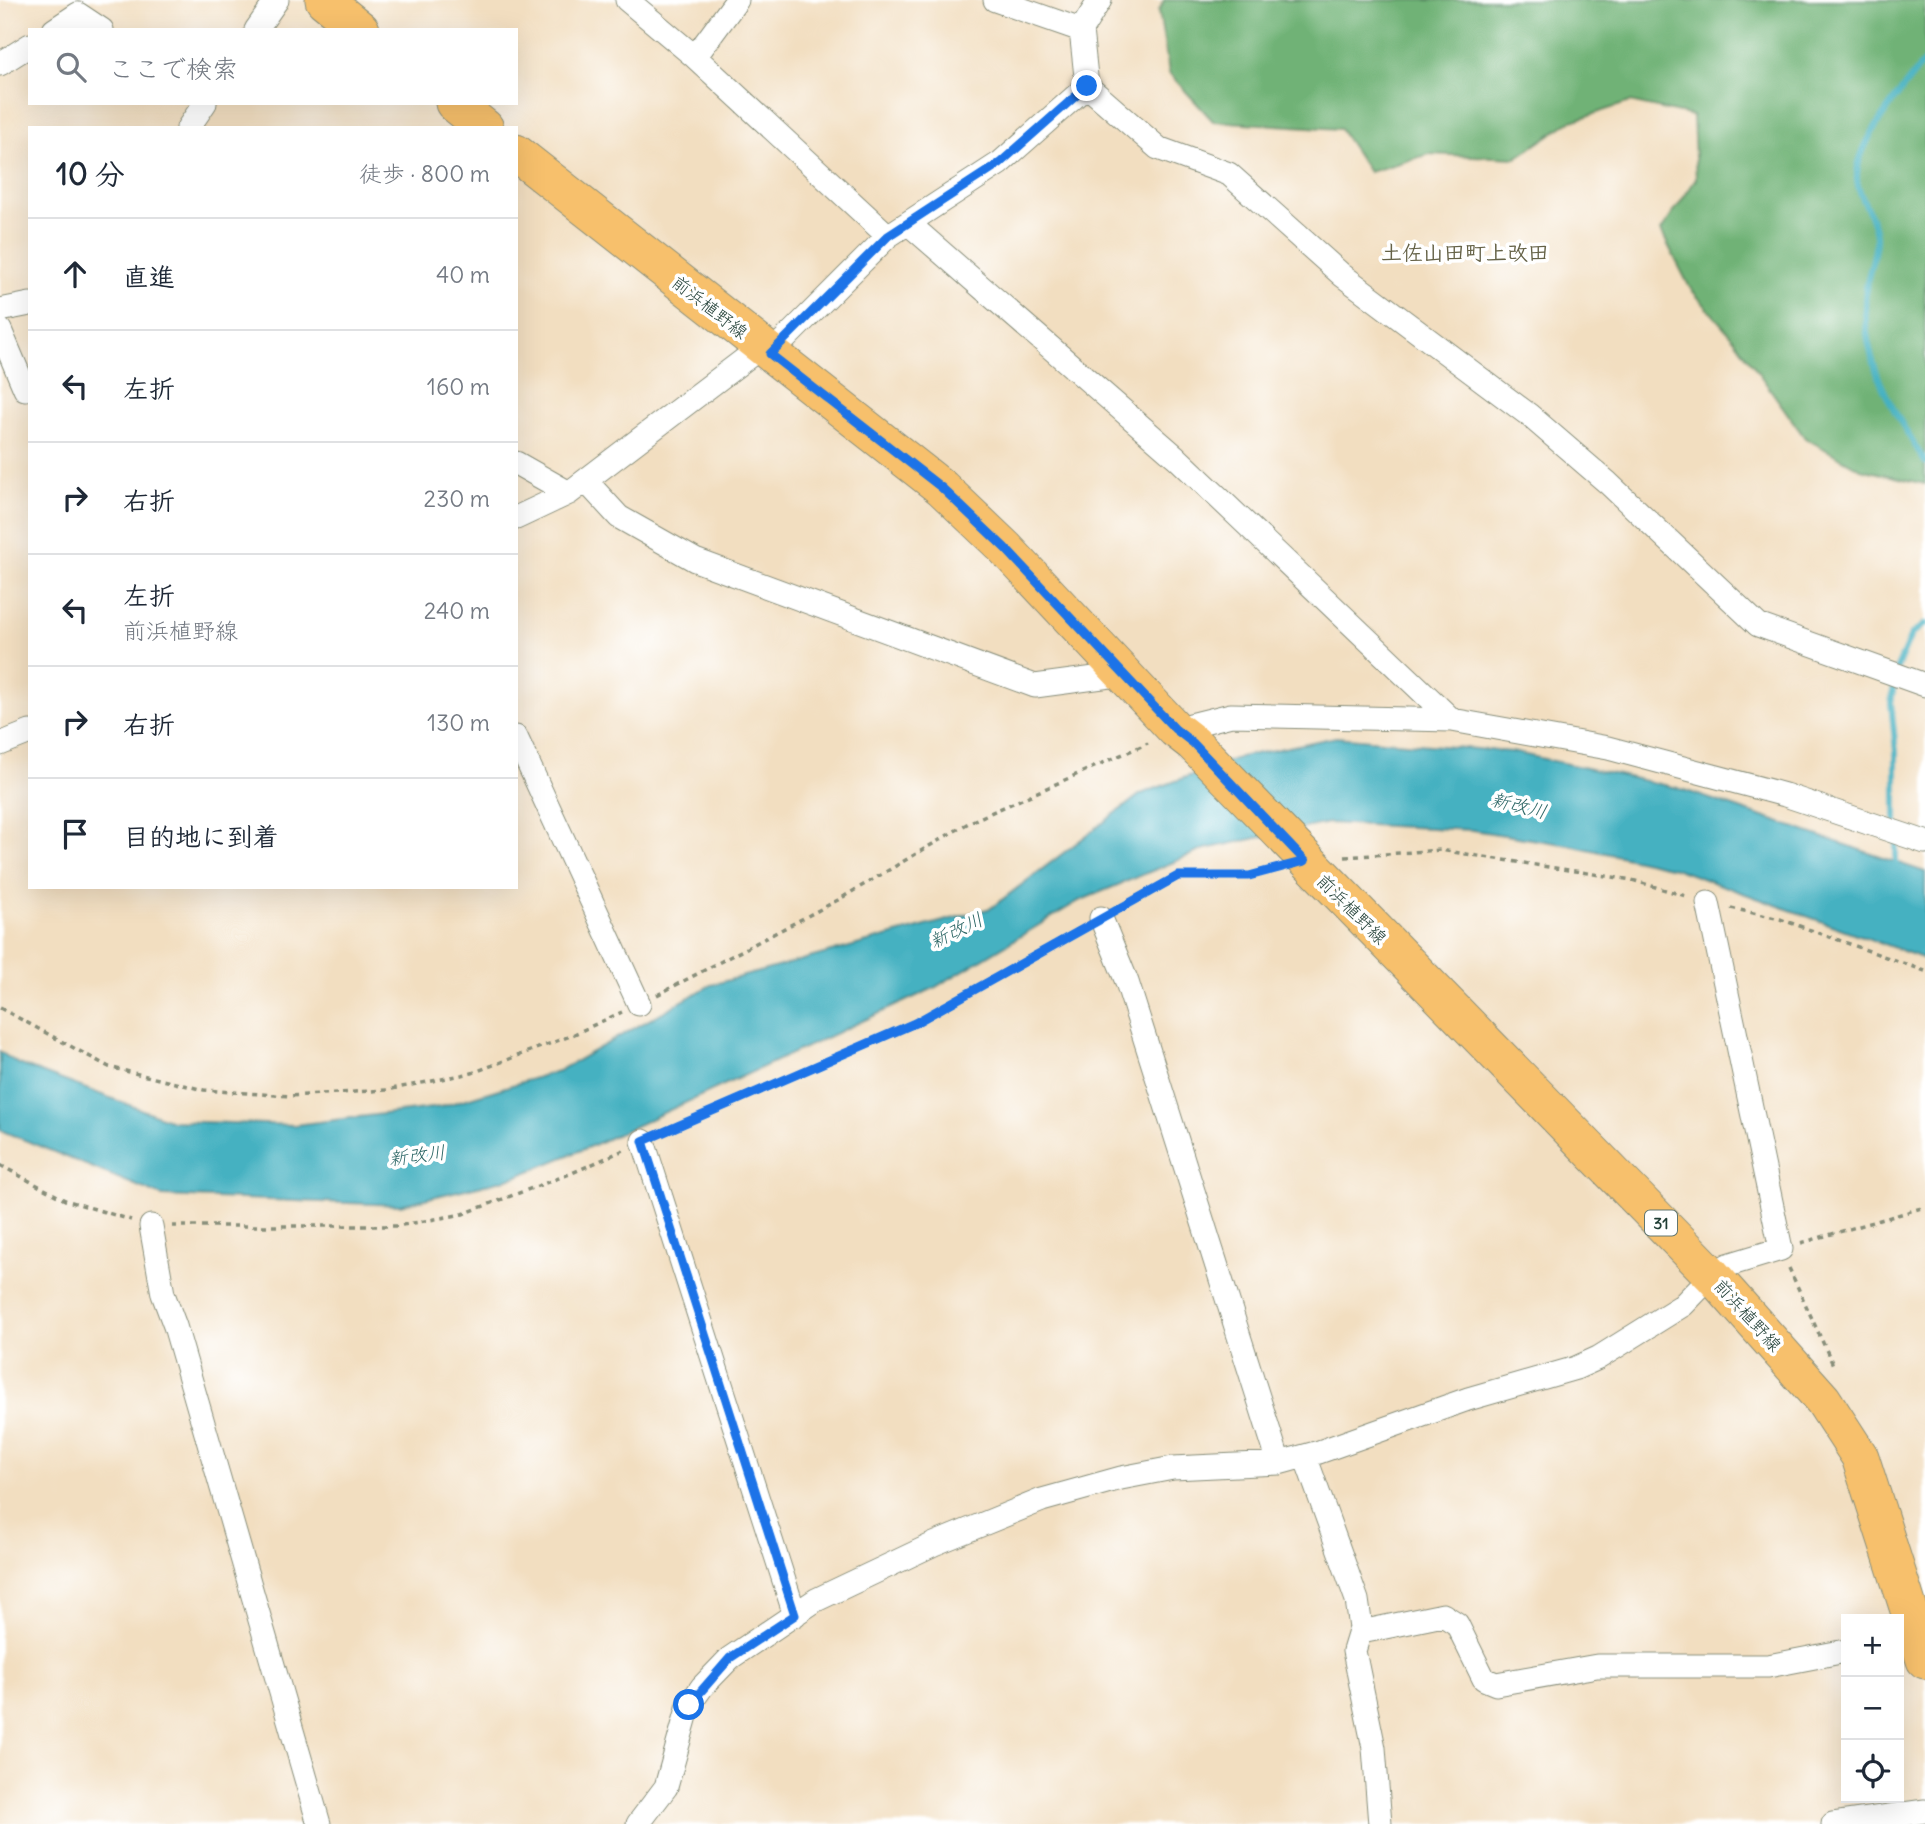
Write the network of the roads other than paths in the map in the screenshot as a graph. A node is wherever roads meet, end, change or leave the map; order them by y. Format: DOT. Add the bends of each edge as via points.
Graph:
graph roads {
  1 [pos="277,0"];
  2 [pos="324,0"];
  3 [pos="627,0"];
  4 [pos="737,0"];
  5 [pos="995,0"];
  6 [pos="1100,0"];
  7 [pos="57,28"];
  8 [pos="99,28"];
  9 [pos="257,28"];
  10 [pos="359,28"];
  11 [pos="1081,30"];
  12 [pos="28,46"];
  13 [pos="695,57"];
  14 [pos="0,64"];
  15 [pos="1087,86"];
  16 [pos="456,105"];
  17 [pos="483,126"];
  18 [pos="518,155"];
  19 [pos="909,224"];
  20 [pos="888,236"];
  21 [pos="28,304"];
  22 [pos="0,310"];
  23 [pos="0,330"];
  24 [pos="766,351"];
  25 [pos="28,388"];
  26 [pos="518,464"];
  27 [pos="578,487"];
  28 [pos="518,517"];
  29 [pos="1125,674"];
  30 [pos="1925,685"];
  31 [pos="1452,720"];
  32 [pos="28,733"];
  33 [pos="1184,736"];
  34 [pos="518,741"];
  35 [pos="0,744"];
  36 [pos="1925,842"];
  37 [pos="1708,903"];
  38 [pos="1101,918"];
  39 [pos="639,1004"];
  40 [pos="643,1141"];
  41 [pos="151,1226"];
  42 [pos="1712,1275"];
  43 [pos="1305,1456"];
  44 [pos="1279,1463"];
  45 [pos="795,1615"];
  46 [pos="1361,1628"];
  47 [pos="1916,1640"];
  48 [pos="1841,1652"];
  49 [pos="1925,1811"];
  50 [pos="642,1822"];
  51 [pos="319,1824"];
  52 [pos="1380,1824"];
  53 [pos="1833,1824"];
  1 -- 9 [label="street"];
  2 -- 10 [label="main road"];
  3 -- 13 [label="street"];
  4 -- 13 [label="street"];
  5 -- 11 [label="street"];
  6 -- 11 [label="street"];
  7 -- 8 [label="street" via="78,14"];
  11 -- 15 [label="street"];
  12 -- 14 [label="street"];
  13 -- 20 [label="street"];
  15 -- 19 [label="street" via="1000,163"];
  15 -- 30 [label="street" via="1158,148 1229,174 1342,275 1529,415 1758,625"];
  16 -- 17 [label="main road"];
  18 -- 24 [label="main road, 前浜植野線 / 31"];
  19 -- 20 [label="street"];
  19 -- 31 [label="street" via="1176,457"];
  20 -- 24 [label="street"];
  21 -- 22 [label="street"];
  23 -- 25 [label="street"];
  24 -- 27 [label="street"];
  24 -- 29 [label="main road, 前浜植野線 / 31" via="942,488"];
  26 -- 27 [label="street"];
  27 -- 28 [label="street"];
  27 -- 29 [label="street" via="619,517 695,560 1035,687"];
  29 -- 33 [label="main road, 前浜植野線 / 31"];
  31 -- 33 [label="street" via="1231,715"];
  31 -- 36 [label="street" via="1608,748 1785,795"];
  32 -- 35 [label="street"];
  33 -- 42 [label="main road, 前浜植野線 / 31"];
  34 -- 39 [label="street"];
  37 -- 42 [label="street" via="1781,1249 1728,1265"];
  38 -- 44 [label="street" via="1127,982"];
  40 -- 45 [label="street"];
  41 -- 51 [label="street" via="163,1294"];
  42 -- 43 [label="street" via="1683,1306 1587,1363"];
  42 -- 47 [label="main road, 前浜植野線 / 31" via="1823,1400 1860,1457"];
  43 -- 44 [label="street"];
  43 -- 46 [label="street" via="1357,1600"];
  44 -- 45 [label="street" via="1174,1468 1042,1500 923,1550 816,1600"];
  45 -- 50 [label="street" via="730,1658 702,1687 689,1705 666,1787"];
  46 -- 48 [label="street" via="1366,1631 1443,1615 1457,1624 1484,1679 1496,1684 1597,1666 1768,1666"];
  46 -- 52 [label="street" via="1354,1651 1374,1748"];
  49 -- 53 [label="street"];
}
